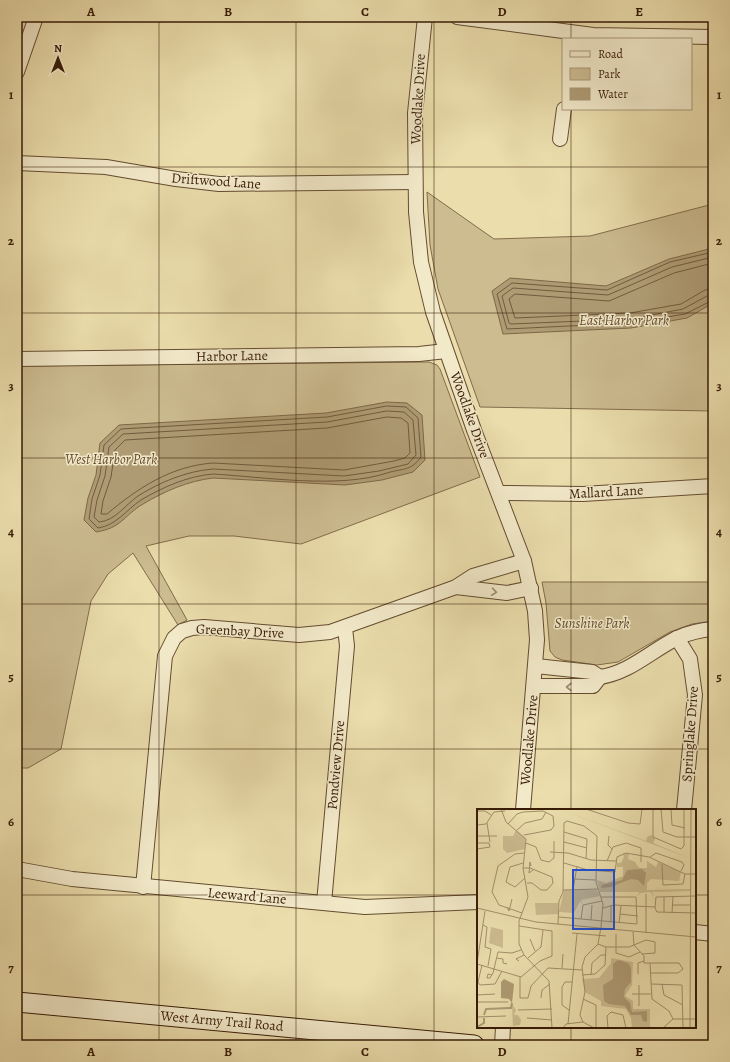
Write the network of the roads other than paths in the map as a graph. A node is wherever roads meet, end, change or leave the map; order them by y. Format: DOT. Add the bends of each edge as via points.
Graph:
graph roads {
  1 [pos="36,17"];
  2 [pos="425,17"];
  3 [pos="457,17"];
  4 [pos="573,36"];
  5 [pos="713,37"];
  6 [pos="17,72"];
  7 [pos="564,110"];
  8 [pos="560,139"];
  9 [pos="17,163"];
  10 [pos="415,182"];
  11 [pos="446,352"];
  12 [pos="17,359"];
  13 [pos="713,486"];
  14 [pos="500,493"];
  15 [pos="524,561"];
  16 [pos="456,587"];
  17 [pos="531,588"];
  18 [pos="345,628"];
  19 [pos="713,629"];
  20 [pos="677,638"];
  21 [pos="536,666"];
  22 [pos="600,678"];
  23 [pos="534,686"];
  24 [pos="523,809"];
  25 [pos="684,809"];
  26 [pos="17,869"];
  27 [pos="143,887"];
  28 [pos="477,902"];
  29 [pos="324,903"];
  30 [pos="696,932"];
  31 [pos="713,934"];
  32 [pos="17,1002"];
  33 [pos="503,1028"];
  34 [pos="474,1045"];
  35 [pos="502,1045"];
  1 -- 6 [label="street"];
  2 -- 10 [label="street, Woodlake Drive" via="416,113"];
  3 -- 4 [label="street"];
  4 -- 5 [label="street"];
  7 -- 8 [label="street"];
  9 -- 10 [label="street, Driftwood Lane" via="106,167 218,184"];
  10 -- 11 [label="street, Woodlake Drive" via="417,229 423,273"];
  11 -- 12 [label="street, Harbor Lane"];
  11 -- 14 [label="street, Woodlake Drive"];
  13 -- 14 [label="street, Mallard Lane" via="583,494"];
  14 -- 15 [label="street, Woodlake Drive"];
  15 -- 16 [label="street, Greenbay Drive" via="473,576"];
  15 -- 17 [label="street, Woodlake Drive"];
  16 -- 17 [label="street, Greenbay Drive, one-way" via="507,594"];
  16 -- 18 [label="street, Greenbay Drive"];
  17 -- 21 [label="street, Woodlake Drive" via="536,620"];
  18 -- 27 [label="street, Greenbay Drive" via="299,635 204,626 182,631 174,638 165,656"];
  18 -- 29 [label="street, Pondview Drive" via="347,646"];
  19 -- 20 [label="street"];
  20 -- 22 [label="street" via="626,669"];
  20 -- 25 [label="street, Springlake Drive" via="690,659 695,695"];
  21 -- 22 [label="street" via="592,672"];
  21 -- 23 [label="street, Woodlake Drive"];
  22 -- 23 [label="street, one-way" via="593,686"];
  23 -- 24 [label="street, Woodlake Drive"];
  26 -- 27 [label="street, Leeward Lane" via="72,879"];
  27 -- 29 [label="street, Leeward Lane"];
  28 -- 29 [label="street, Leeward Lane" via="365,907"];
  30 -- 31 [label="street"];
  32 -- 34 [label="main road, West Army Trail Road"];
  33 -- 35 [label="street"];
}
